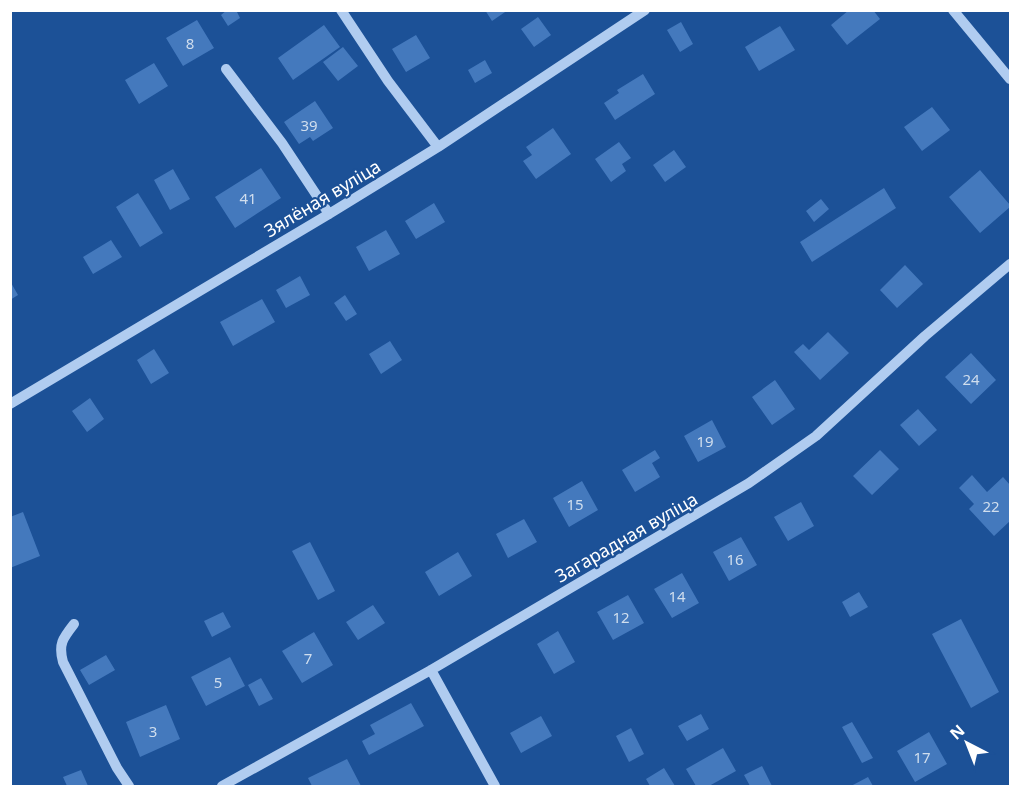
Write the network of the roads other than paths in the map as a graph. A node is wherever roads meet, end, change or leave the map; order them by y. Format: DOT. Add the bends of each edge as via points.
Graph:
graph roads {
  1 [pos="341,10"];
  2 [pos="645,10"];
  3 [pos="953,10"];
  4 [pos="226,69"];
  5 [pos="1011,79"];
  6 [pos="438,147"];
  7 [pos="329,214"];
  8 [pos="1011,264"];
  9 [pos="10,404"];
  10 [pos="74,624"];
  11 [pos="431,670"];
  12 [pos="129,786"];
  13 [pos="222,786"];
  14 [pos="495,786"];
  1 -- 6 [label="street"];
  2 -- 6 [label="street, Зялёная вуліца"];
  3 -- 5 [label="street"];
  4 -- 7 [label="street"];
  6 -- 7 [label="street, Зялёная вуліца"];
  7 -- 9 [label="street, Зялёная вуліца"];
  8 -- 11 [label="street, Загарадная вуліца" via="924,336 816,436 749,483"];
  10 -- 12 [label="street" via="63,639 63,662"];
  11 -- 13 [label="street, Загарадная вуліца"];
  11 -- 14 [label="street"];
}
